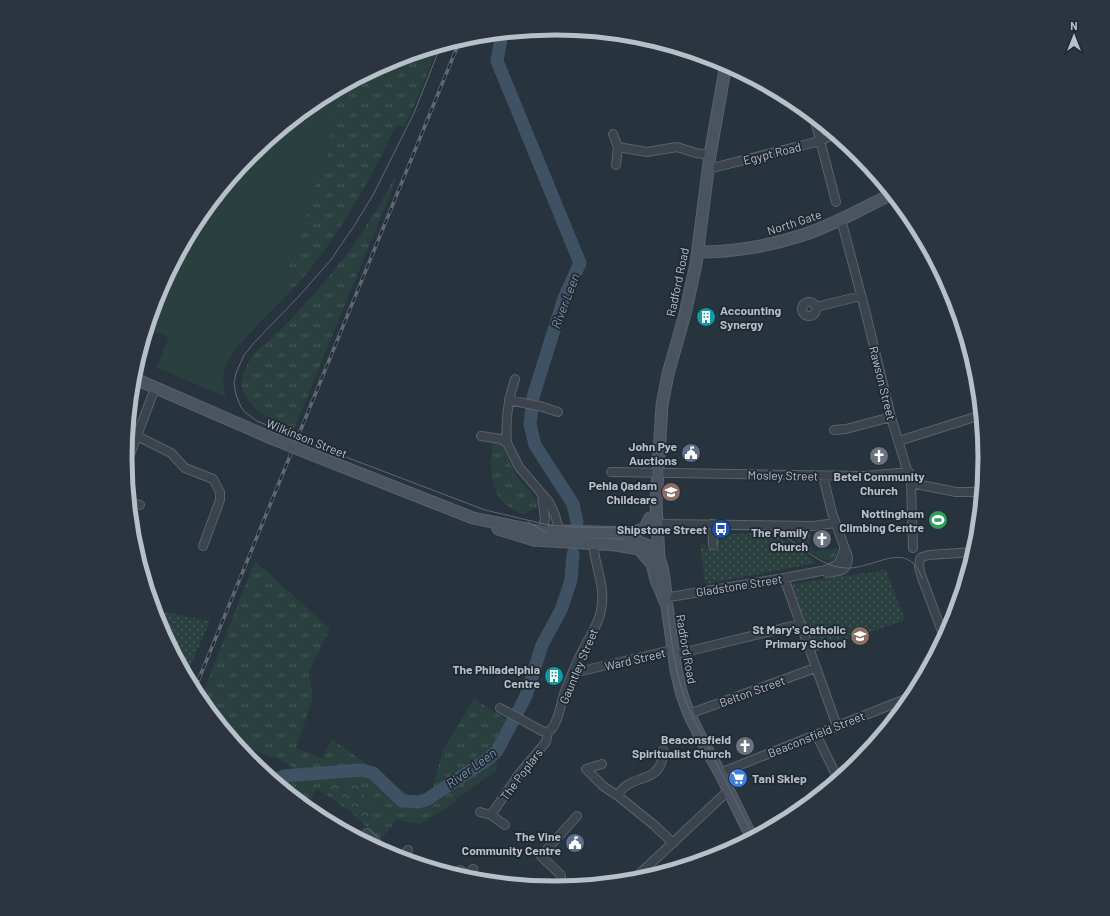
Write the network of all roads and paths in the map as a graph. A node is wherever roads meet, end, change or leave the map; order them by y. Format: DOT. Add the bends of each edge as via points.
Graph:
graph roads {
  1 [pos="725,71"];
  2 [pos="816,124"];
  3 [pos="613,134"];
  4 [pos="830,136"];
  5 [pos="820,141"];
  6 [pos="618,147"];
  7 [pos="710,155"];
  8 [pos="616,165"];
  9 [pos="708,169"];
  10 [pos="888,196"];
  11 [pos="836,202"];
  12 [pos="841,219"];
  13 [pos="698,252"];
  14 [pos="861,296"];
  15 [pos="816,307"];
  16 [pos="515,378"];
  17 [pos="139,381"];
  18 [pos="155,388"];
  19 [pos="509,400"];
  20 [pos="558,412"];
  21 [pos="891,417"];
  22 [pos="976,417"];
  23 [pos="834,430"];
  24 [pos="137,436"];
  25 [pos="481,436"];
  26 [pos="899,440"];
  27 [pos="507,443"];
  28 [pos="132,448"];
  29 [pos="611,472"];
  30 [pos="908,472"];
  31 [pos="657,474"];
  32 [pos="823,476"];
  33 [pos="911,483"];
  34 [pos="976,492"];
  35 [pos="542,495"];
  36 [pos="473,518"];
  37 [pos="654,521"];
  38 [pos="835,523"];
  39 [pos="712,524"];
  40 [pos="545,532"];
  41 [pos="562,537"];
  42 [pos="658,537"];
  43 [pos="593,544"];
  44 [pos="712,545"];
  45 [pos="203,546"];
  46 [pos="844,548"];
  47 [pos="913,548"];
  48 [pos="646,549"];
  49 [pos="967,552"];
  50 [pos="656,561"];
  51 [pos="814,572"];
  52 [pos="784,578"];
  53 [pos="666,601"];
  54 [pos="800,624"];
  55 [pos="941,630"];
  56 [pos="673,652"];
  57 [pos="815,668"];
  58 [pos="573,673"];
  59 [pos="898,706"];
  60 [pos="500,708"];
  61 [pos="689,714"];
  62 [pos="837,726"];
  63 [pos="548,732"];
  64 [pos="816,734"];
  65 [pos="663,750"];
  66 [pos="602,764"];
  67 [pos="720,773"];
  68 [pos="836,774"];
  69 [pos="729,790"];
  70 [pos="618,796"];
  71 [pos="480,812"];
  72 [pos="491,815"];
  73 [pos="577,816"];
  74 [pos="505,825"];
  75 [pos="367,833"];
  76 [pos="750,833"];
  77 [pos="371,838"];
  78 [pos="673,842"];
  79 [pos="408,850"];
  80 [pos="405,854"];
  81 [pos="473,868"];
  82 [pos="641,872"];
  83 [pos="470,873"];
  84 [pos="561,881"];
  1 -- 7 [label="street, Radford Road"];
  2 -- 5 [label="street"];
  3 -- 6 [label="street"];
  4 -- 5 [label="street, Egypt Road"];
  5 -- 9 [label="street, Egypt Road"];
  5 -- 11 [label="street"];
  6 -- 7 [label="street" via="647,152 677,148"];
  6 -- 8 [label="street"];
  7 -- 9 [label="street, Radford Road"];
  9 -- 13 [label="street, Radford Road"];
  10 -- 12 [label="street, North Gate"];
  12 -- 13 [label="street, North Gate" via="804,235 760,246"];
  12 -- 14 [label="street, Rawson Street"];
  13 -- 31 [label="street, Radford Road" via="685,314 664,390"];
  14 -- 15 [label="street"];
  14 -- 21 [label="street, Rawson Street"];
  16 -- 19 [label="street"];
  17 -- 18 [label="street, Wilkinson Street"];
  18 -- 24 [label="street"];
  18 -- 36 [label="street, Wilkinson Street, bridge" via="313,456"];
  19 -- 20 [label="street"];
  19 -- 27 [label="street"];
  21 -- 23 [label="street"];
  21 -- 26 [label="street, Rawson Street"];
  22 -- 26 [label="street"];
  24 -- 28 [label="street"];
  24 -- 45 [label="street" via="172,453 185,468 213,479 220,492 220,500"];
  25 -- 27 [label="street" via="502,439"];
  26 -- 30 [label="street, Rawson Street"];
  27 -- 35 [label="street" via="519,467"];
  29 -- 31 [label="street, Mosley Street"];
  30 -- 32 [label="street, Mosley Street"];
  30 -- 33 [label="street, Rawson Street"];
  31 -- 32 [label="street, Mosley Street"];
  31 -- 37 [label="street, Radford Road"];
  32 -- 38 [label="street"];
  33 -- 34 [label="street" via="956,492"];
  33 -- 47 [label="street, Rawson Street"];
  35 -- 40 [label="street"];
  35 -- 41 [label="street" via="549,502"];
  36 -- 40 [label="street, Wilkinson Street"];
  36 -- 41 [label="street, Wilkinson Street" via="486,525 534,540"];
  37 -- 39 [label="street"];
  37 -- 41 [label="street, Wilkinson Street" via="632,533"];
  37 -- 42 [label="street, Radford Road"];
  37 -- 48 [label="street, Radford Road"];
  38 -- 39 [label="street" via="814,526"];
  38 -- 46 [label="street"];
  39 -- 44 [label="street"];
  40 -- 41 [label="street, Wilkinson Street"];
  40 -- 48 [label="street" via="561,538 580,540 638,541 643,542"];
  41 -- 43 [label="street, Wilkinson Street"];
  42 -- 48 [label="street" via="656,544"];
  42 -- 50 [label="street, Radford Road"];
  43 -- 48 [label="street, Wilkinson Street"];
  43 -- 58 [label="street, Gauntley Street" via="602,585 602,610"];
  46 -- 51 [label="street, Gladstone Street" via="840,560 834,566"];
  46 -- 51 [label="street, Gladstone Street" via="848,557 845,568 826,573"];
  48 -- 50 [label="street"];
  49 -- 55 [label="street" via="929,555 920,559 922,578"];
  50 -- 53 [label="street, Radford Road" via="656,580"];
  51 -- 52 [label="street, Gladstone Street"];
  52 -- 53 [label="street, Gladstone Street"];
  52 -- 54 [label="street"];
  53 -- 56 [label="street, Radford Road"];
  54 -- 56 [label="street, Ward Street"];
  54 -- 57 [label="street"];
  56 -- 58 [label="street, Ward Street"];
  56 -- 61 [label="street, Radford Road" via="680,688"];
  57 -- 61 [label="street, Belton Street"];
  57 -- 62 [label="street"];
  58 -- 63 [label="street, Gauntley Street" via="553,728"];
  59 -- 62 [label="street, Beaconsfield Street"];
  60 -- 63 [label="street"];
  61 -- 67 [label="street, Radford Road"];
  62 -- 64 [label="street, Beaconsfield Street"];
  63 -- 72 [label="street, The Poplars" via="546,742 519,774"];
  64 -- 67 [label="street, Beaconsfield Street"];
  64 -- 68 [label="street"];
  65 -- 70 [label="street" via="656,773 621,789"];
  66 -- 70 [label="street" via="586,769 603,786"];
  67 -- 69 [label="street, Radford Road"];
  69 -- 76 [label="street, Radford Road"];
  69 -- 78 [label="street"];
  70 -- 78 [label="street"];
  71 -- 72 [label="street"];
  72 -- 74 [label="street"];
  73 -- 84 [label="street" via="541,856 561,875"];
  75 -- 77 [label="street"];
  78 -- 82 [label="street"];
  79 -- 80 [label="street"];
  81 -- 83 [label="street"];
}
